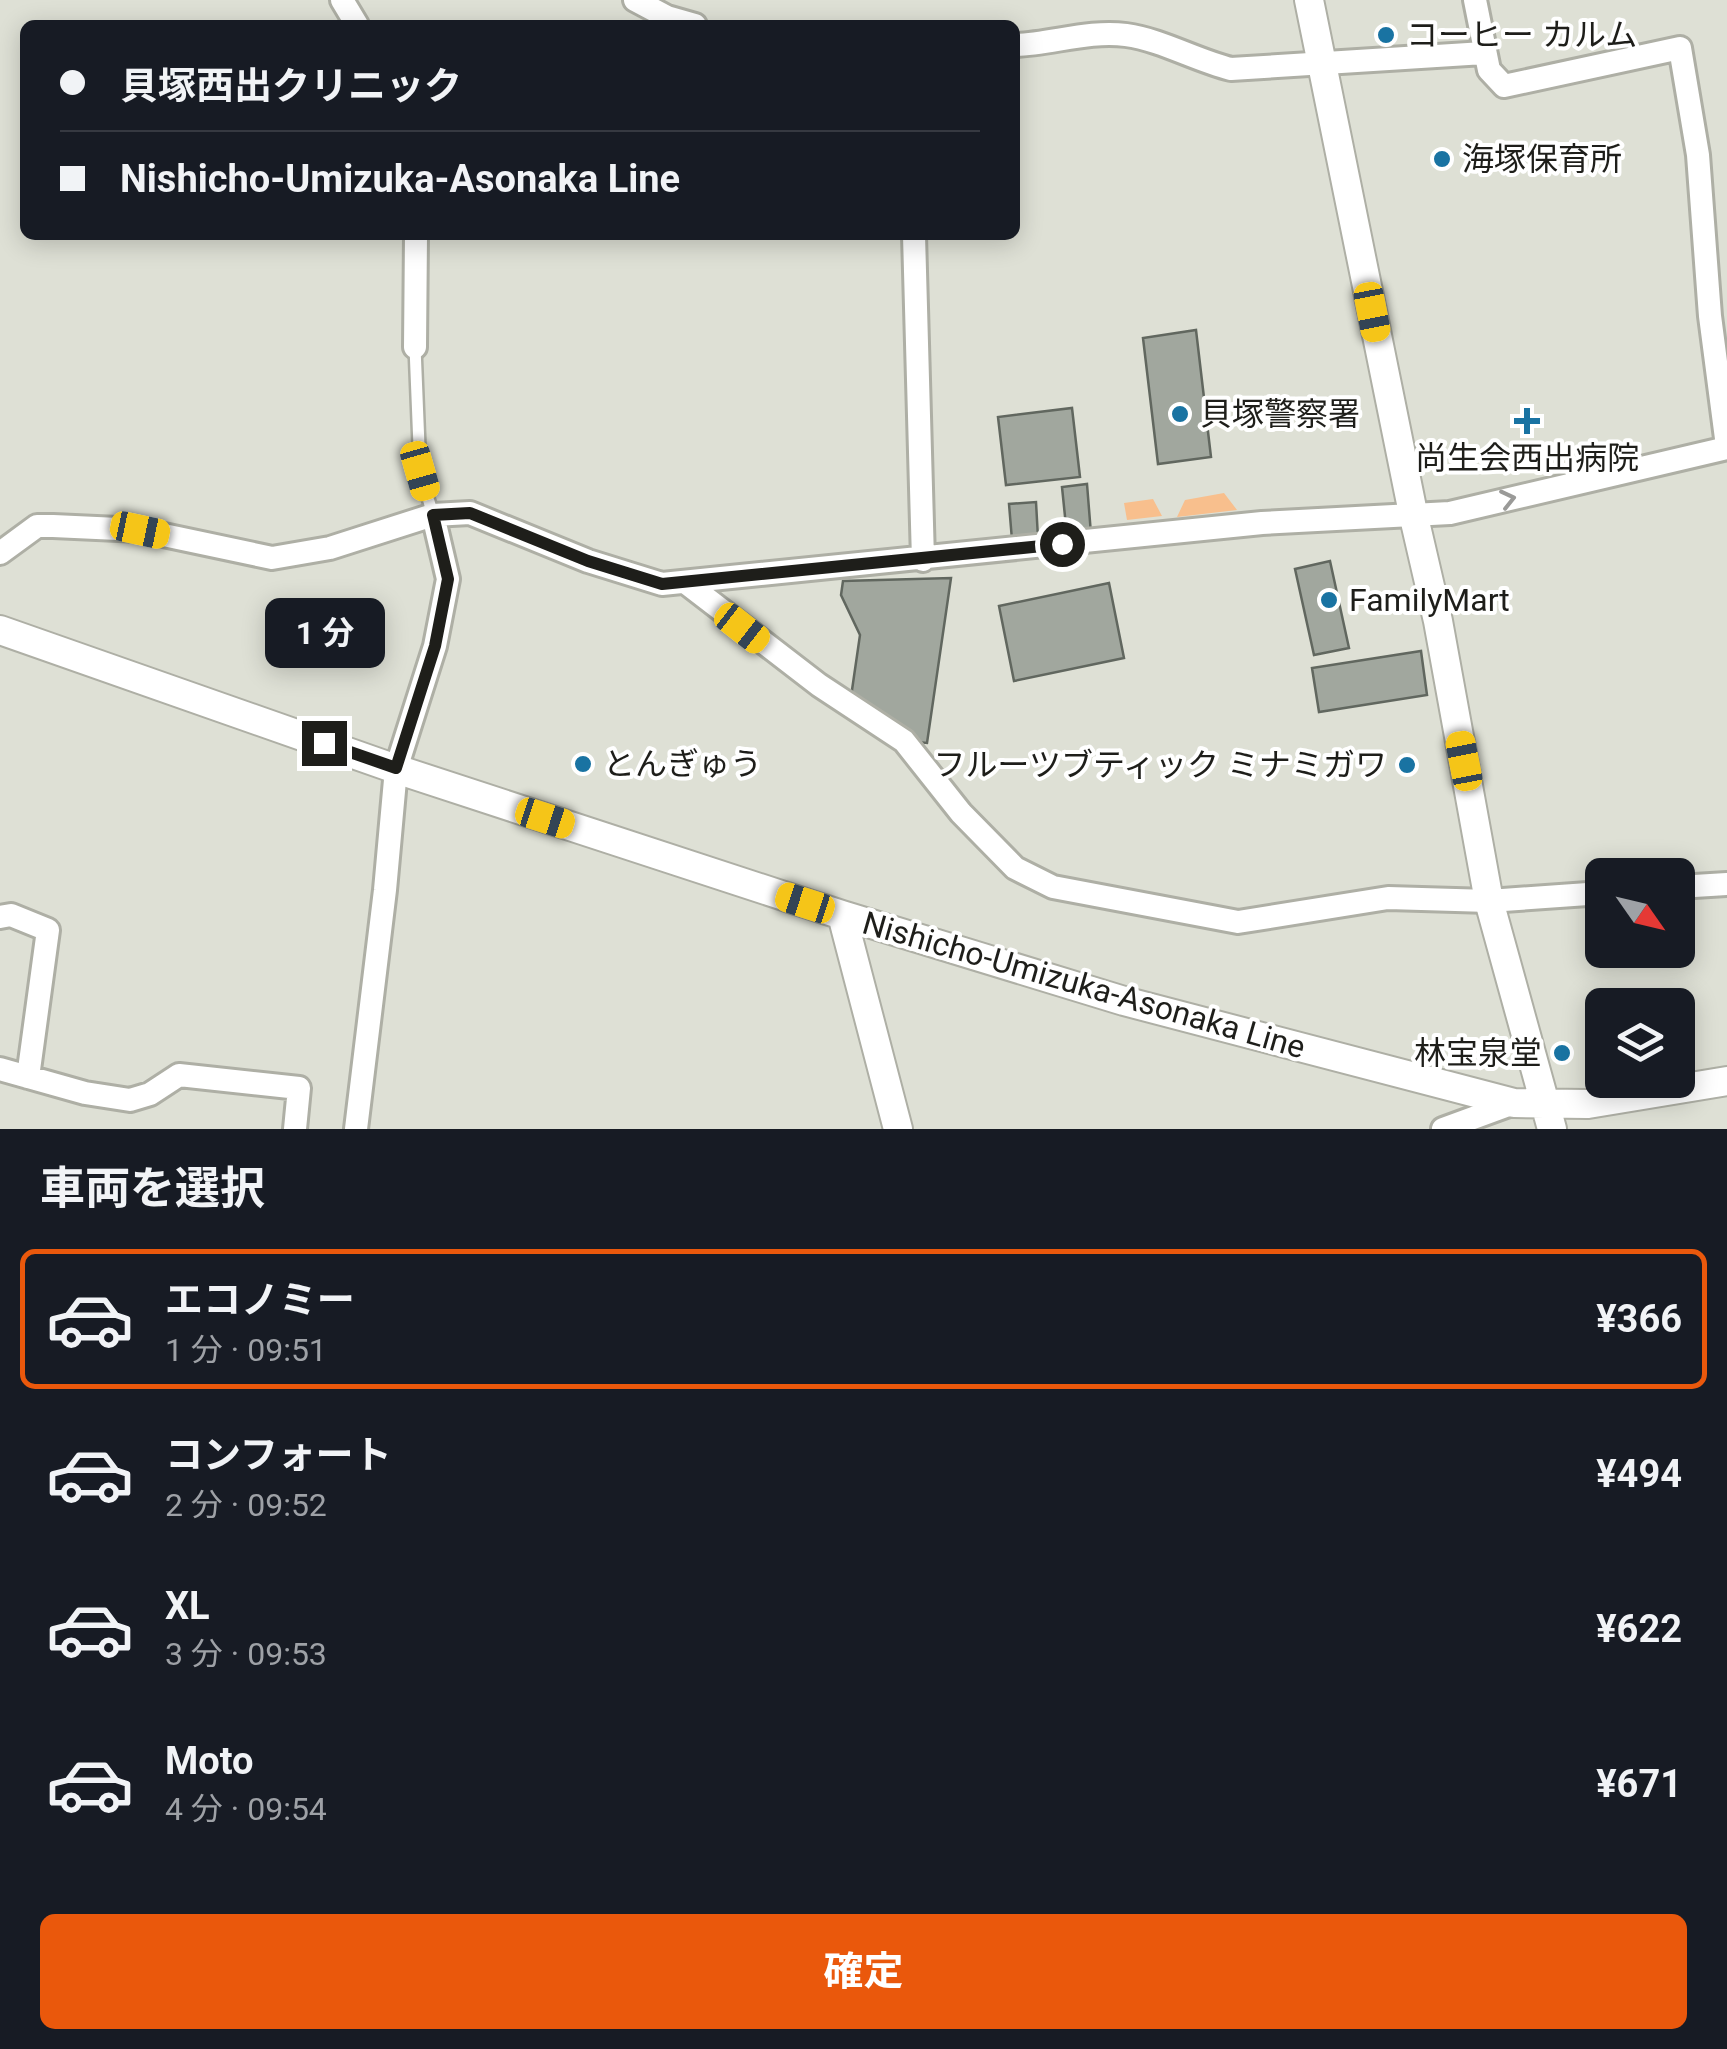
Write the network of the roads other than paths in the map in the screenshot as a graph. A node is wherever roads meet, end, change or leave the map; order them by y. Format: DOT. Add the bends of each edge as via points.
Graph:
graph roads {
  1 [pos="636,0"];
  2 [pos="1309,0"];
  3 [pos="1475,0"];
  4 [pos="675,20"];
  5 [pos="1020,45"];
  6 [pos="1484,53"];
  7 [pos="1323,64"];
  8 [pos="416,240"];
  9 [pos="914,240"];
  10 [pos="415,346"];
  11 [pos="1727,447"];
  12 [pos="1412,513"];
  13 [pos="433,515"];
  14 [pos="0,554"];
  15 [pos="923,560"];
  16 [pos="685,582"];
  17 [pos="0,630"];
  18 [pos="396,768"];
  19 [pos="1727,884"];
  20 [pos="1695,886"];
  21 [pos="1585,894"];
  22 [pos="1490,901"];
  23 [pos="0,916"];
  24 [pos="842,916"];
  25 [pos="0,1069"];
  26 [pos="28,1077"];
  27 [pos="1727,1081"];
  28 [pos="1514,1104"];
  29 [pos="1548,1117"];
  30 [pos="295,1129"];
  31 [pos="356,1129"];
  32 [pos="898,1129"];
  33 [pos="1443,1129"];
  1 -- 4 [label="street"];
  2 -- 7 [label="street"];
  3 -- 6 [label="street"];
  5 -- 7 [label="street" via="1122,34 1231,68"];
  6 -- 7 [label="street"];
  6 -- 11 [label="street" via="1504,86 1680,48 1698,155"];
  7 -- 12 [label="street"];
  8 -- 10 [label="street"];
  9 -- 15 [label="street"];
  10 -- 13 [label="lane" via="420,471"];
  12 -- 11 [label="street, one-way" via="1450,513"];
  12 -- 15 [label="street"];
  12 -- 22 [label="street"];
  13 -- 14 [label="street" via="330,548 272,558 140,530 54,526 36,526"];
  13 -- 16 [label="street" via="470,513 588,561 662,584"];
  13 -- 18 [label="street" via="448,579 435,646"];
  15 -- 16 [label="street"];
  16 -- 22 [label="street" via="803,674 904,740 960,813 1014,868 1053,887 1238,922 1388,898"];
  17 -- 18 [label="street, Nishicho-Umizuka-Asonaka Line"];
  18 -- 24 [label="street, Nishicho-Umizuka-Asonaka Line"];
  18 -- 31 [label="street"];
  19 -- 20 [label="street"];
  21 -- 22 [label="street"];
  22 -- 29 [label="street"];
  23 -- 26 [label="street" via="48,930"];
  24 -- 28 [label="street, Nishicho-Umizuka-Asonaka Line" via="1124,1002"];
  24 -- 32 [label="street"];
  25 -- 26 [label="street"];
  26 -- 30 [label="street" via="130,1100 179,1075 299,1088"];
  27 -- 29 [label="street, Nishicho-Umizuka-Asonaka Line"];
  28 -- 29 [label="street, Nishicho-Umizuka-Asonaka Line"];
  28 -- 33 [label="street"];
}
